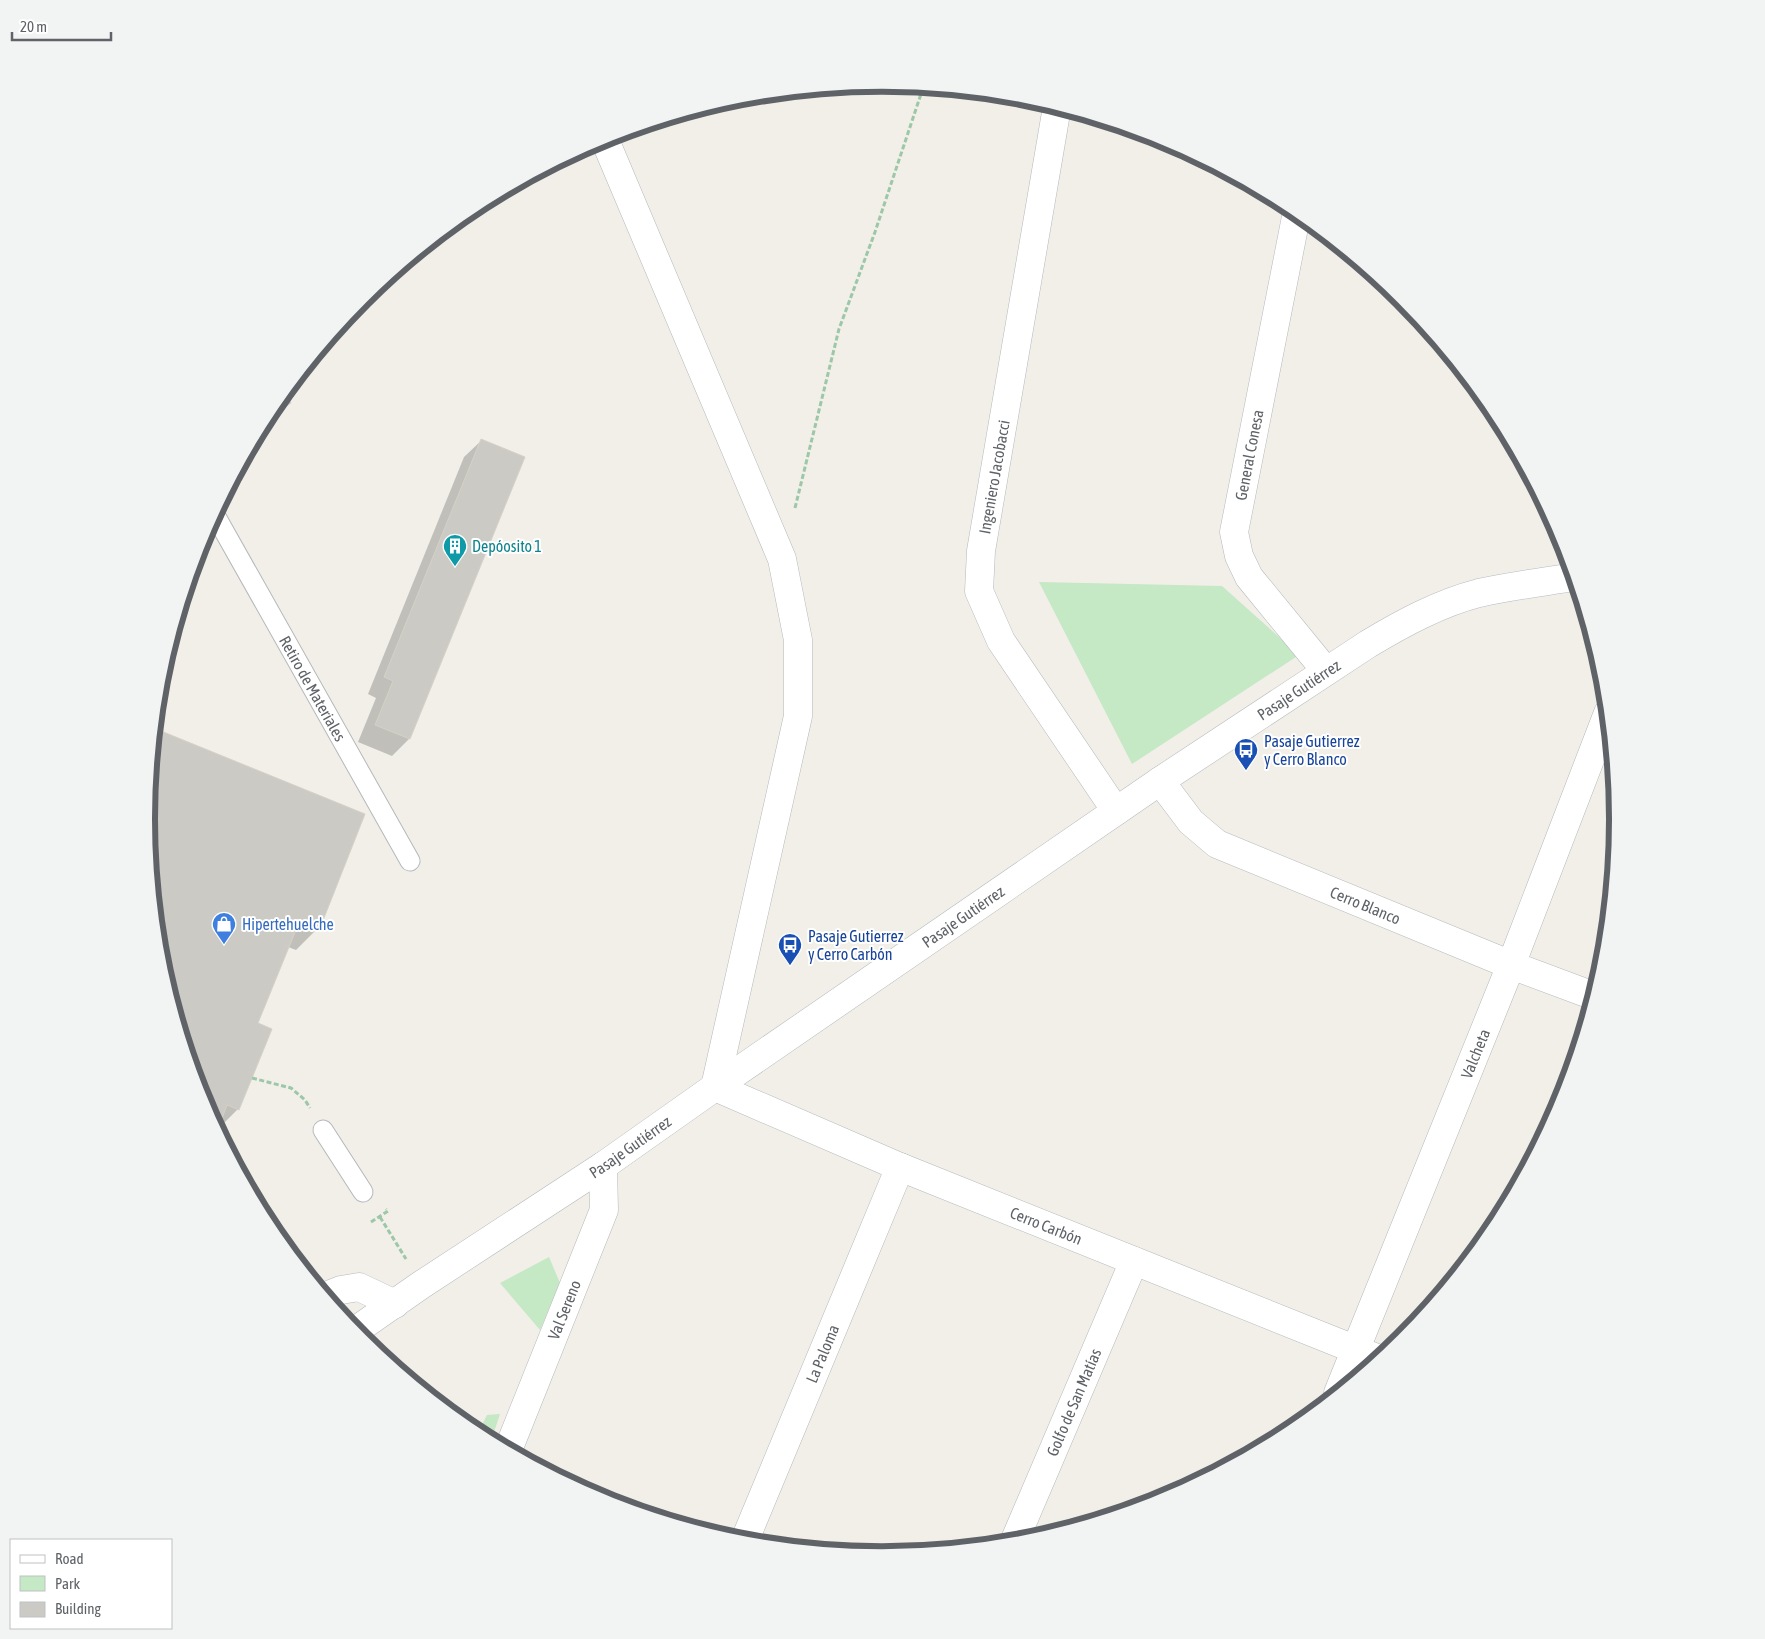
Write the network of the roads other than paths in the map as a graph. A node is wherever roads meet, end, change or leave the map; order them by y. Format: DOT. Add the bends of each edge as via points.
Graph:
graph roads {
  1 [pos="1055,113"];
  2 [pos="608,147"];
  3 [pos="1295,222"];
  4 [pos="219,522"];
  5 [pos="1568,578"];
  6 [pos="1326,671"];
  7 [pos="1603,726"];
  8 [pos="1160,781"];
  9 [pos="1116,811"];
  10 [pos="410,861"];
  11 [pos="1511,965"];
  12 [pos="1588,994"];
  13 [pos="714,1088"];
  14 [pos="323,1130"];
  15 [pos="603,1166"];
  16 [pos="900,1167"];
  17 [pos="364,1192"];
  18 [pos="1134,1261"];
  19 [pos="332,1294"];
  20 [pos="395,1304"];
  21 [pos="361,1327"];
  22 [pos="1367,1354"];
  23 [pos="1352,1374"];
  24 [pos="511,1444"];
  25 [pos="747,1534"];
  26 [pos="1017,1534"];
  1 -- 9 [label="street, Ingeniero Jacobacci" via="981,551 978,591 1001,641"];
  2 -- 13 [label="street" via="782,559 798,640 798,716"];
  3 -- 6 [label="street, General Conesa" via="1234,532 1239,556 1249,577"];
  4 -- 10 [label="lane, Retiro de Materiales"];
  5 -- 6 [label="street, Pasaje Gutiérrez" via="1479,594 1430,610"];
  6 -- 8 [label="street, Pasaje Gutiérrez"];
  7 -- 11 [label="street, Valcheta"];
  8 -- 9 [label="street, Pasaje Gutiérrez"];
  8 -- 11 [label="street, Cerro Blanco" via="1191,822 1217,844"];
  9 -- 13 [label="street, Pasaje Gutiérrez"];
  11 -- 12 [label="street, Cerro Blanco"];
  11 -- 22 [label="street, Valcheta"];
  13 -- 15 [label="street, Pasaje Gutiérrez"];
  13 -- 16 [label="street, Cerro Carbón"];
  14 -- 17 [label="lane"];
  15 -- 20 [label="street, Pasaje Gutiérrez"];
  15 -- 24 [label="street, Val Sereno" via="604,1210"];
  16 -- 18 [label="street, Cerro Carbón"];
  16 -- 25 [label="street, La Paloma"];
  18 -- 22 [label="street, Cerro Carbón"];
  18 -- 26 [label="street, Golfo de San Matías"];
  19 -- 20 [label="street" via="359,1287"];
  20 -- 21 [label="street, Pasaje Gutiérrez"];
  22 -- 23 [label="street, Valcheta"];
}
